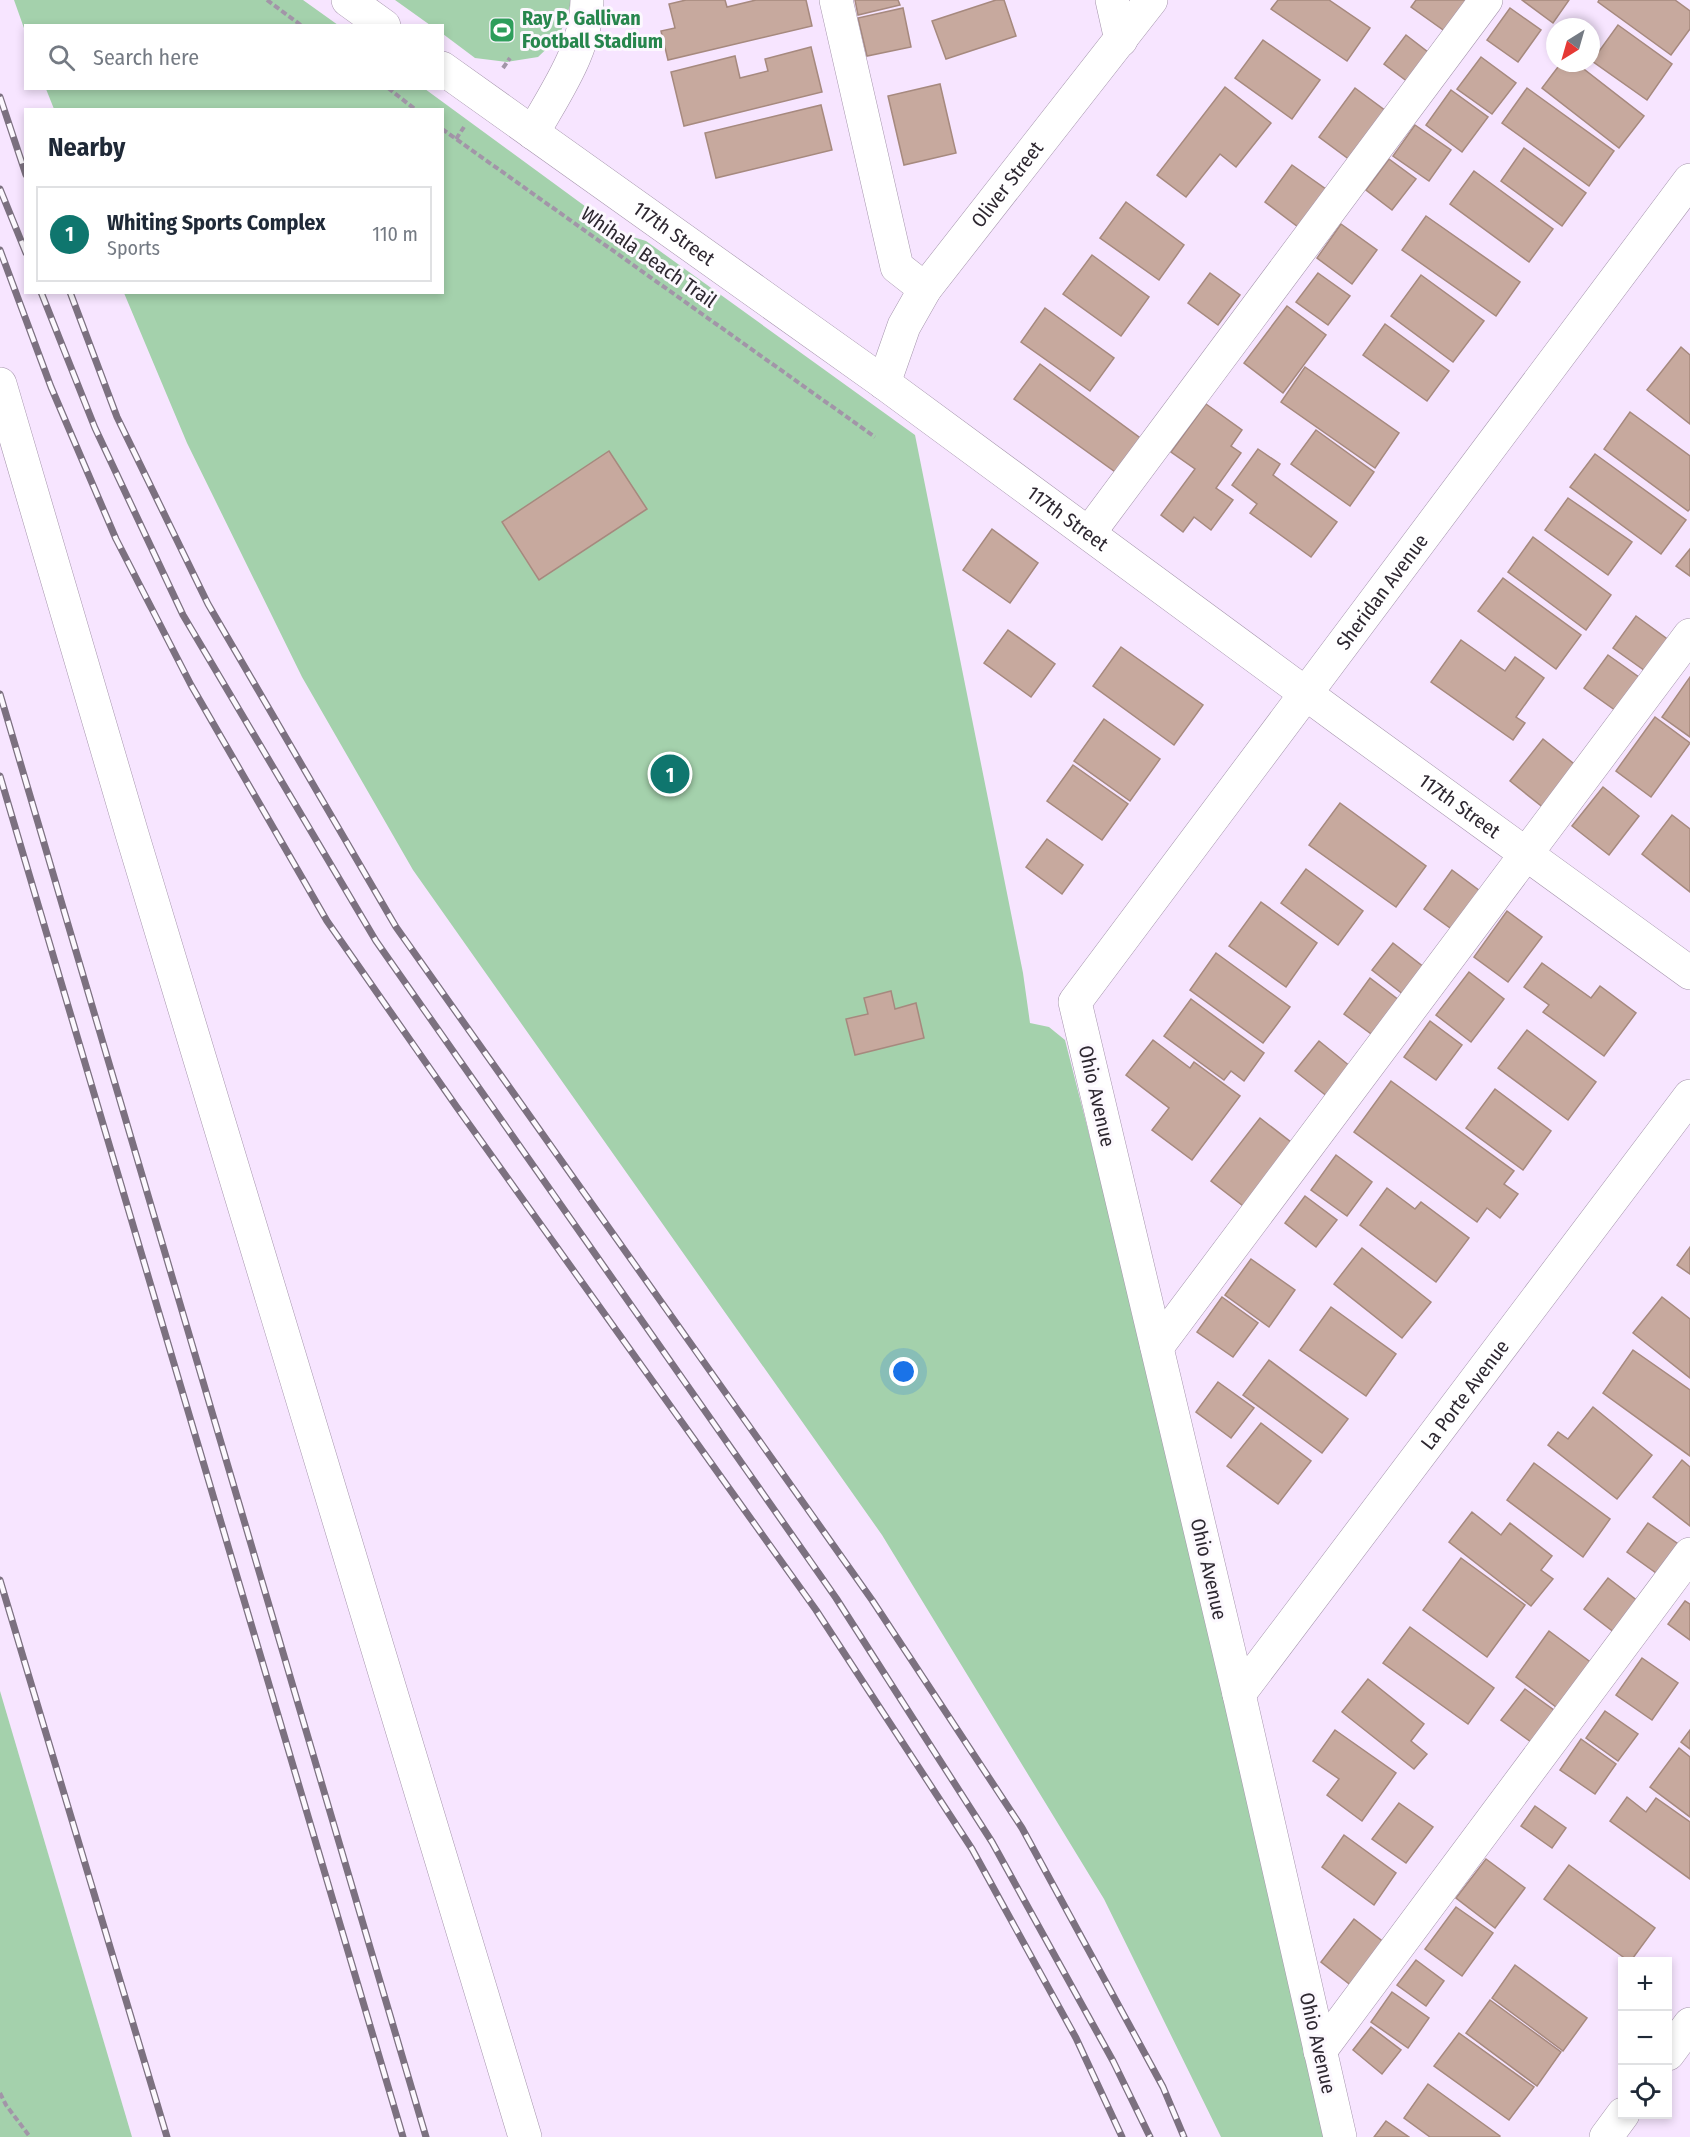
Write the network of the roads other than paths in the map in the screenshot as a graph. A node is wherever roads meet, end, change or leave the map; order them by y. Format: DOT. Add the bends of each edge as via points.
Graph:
graph roads {
  1 [pos="348,0"];
  2 [pos="587,0"];
  3 [pos="836,0"];
  4 [pos="1112,0"];
  5 [pos="1151,0"];
  6 [pos="1486,0"];
  7 [pos="381,24"];
  8 [pos="1121,40"];
  9 [pos="444,69"];
  10 [pos="533,133"];
  11 [pos="1690,180"];
  12 [pos="925,289"];
  13 [pos="884,383"];
  14 [pos="0,384"];
  15 [pos="1089,533"];
  16 [pos="1690,635"];
  17 [pos="1305,693"];
  18 [pos="1526,854"];
  19 [pos="1690,973"];
  20 [pos="1075,1002"];
  21 [pos="1690,1096"];
  22 [pos="1157,1347"];
  23 [pos="1690,1554"];
  24 [pos="1239,1694"];
  25 [pos="1690,2024"];
  26 [pos="1672,2049"];
  27 [pos="1320,2050"];
  28 [pos="1620,2119"];
  29 [pos="525,2137"];
  30 [pos="1340,2137"];
  31 [pos="1606,2137"];
  1 -- 7 [label="street"];
  2 -- 10 [label="street" via="587,17 578,49"];
  3 -- 12 [label="street" via="897,267"];
  4 -- 8 [label="street"];
  5 -- 8 [label="street, Oliver Street"];
  6 -- 15 [label="street"];
  8 -- 12 [label="street, Oliver Street"];
  9 -- 10 [label="street, 117th Street"];
  10 -- 13 [label="street, 117th Street"];
  11 -- 17 [label="street, Sheridan Avenue"];
  12 -- 13 [label="street, Oliver Street" via="904,326"];
  13 -- 15 [label="street, 117th Street"];
  14 -- 29 [label="street"];
  15 -- 17 [label="street, 117th Street"];
  16 -- 18 [label="street"];
  17 -- 18 [label="street, 117th Street"];
  17 -- 20 [label="street, Sheridan Avenue"];
  18 -- 19 [label="street, 117th Street"];
  18 -- 22 [label="street"];
  20 -- 22 [label="street, Ohio Avenue"];
  21 -- 24 [label="street, La Porte Avenue"];
  22 -- 24 [label="street, Ohio Avenue"];
  23 -- 27 [label="street"];
  24 -- 27 [label="street, Ohio Avenue"];
  25 -- 26 [label="street"];
  27 -- 30 [label="street, Ohio Avenue"];
  28 -- 31 [label="street"];
}
